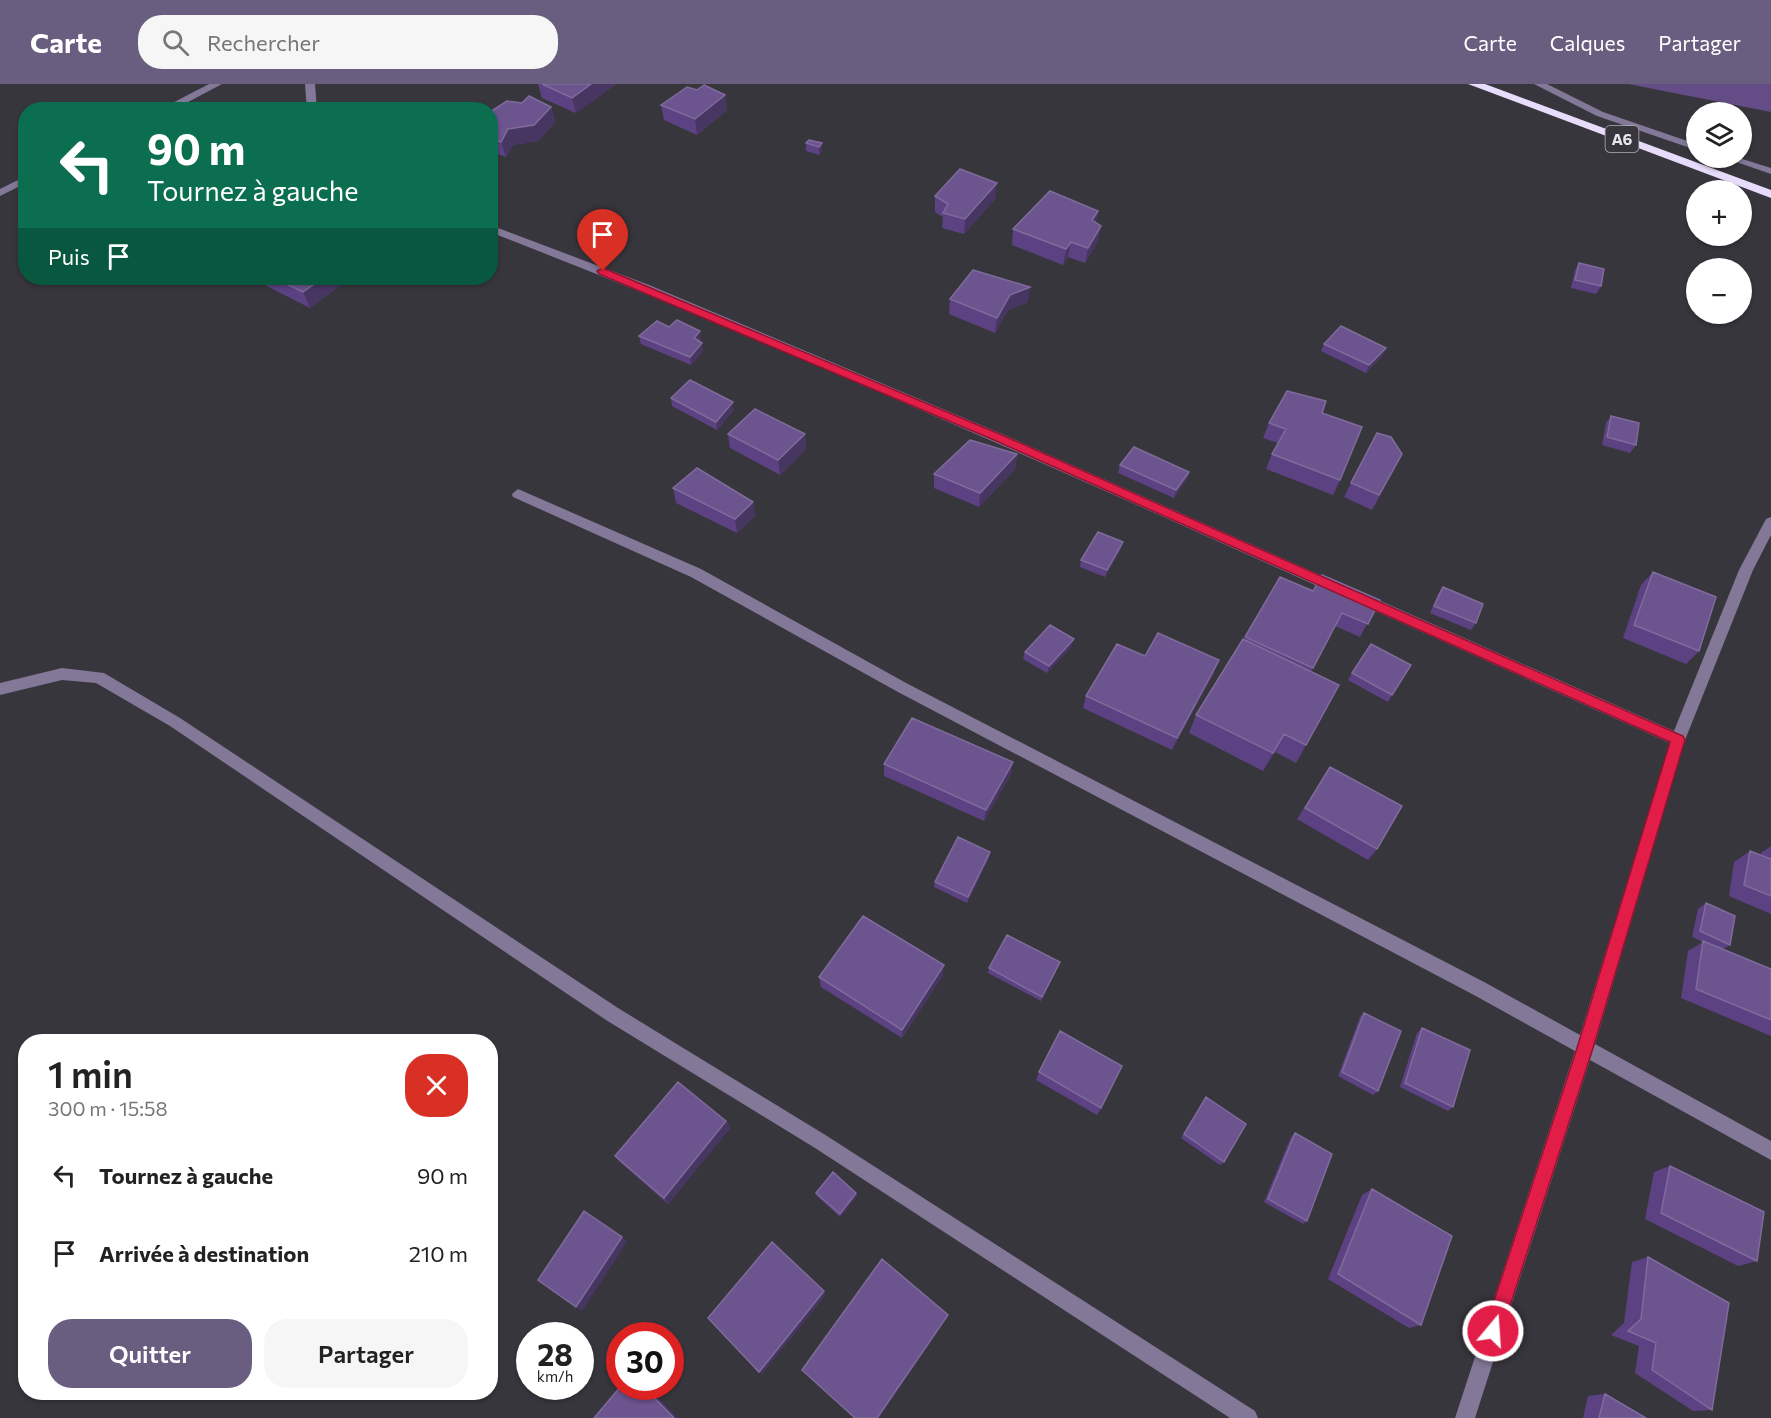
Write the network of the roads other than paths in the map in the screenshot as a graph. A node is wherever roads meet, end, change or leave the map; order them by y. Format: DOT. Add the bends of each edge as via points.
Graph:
graph roads {
  1 [pos="217,84"];
  2 [pos="310,84"];
  3 [pos="1474,84"];
  4 [pos="1539,84"];
  5 [pos="180,102"];
  6 [pos="311,102"];
  7 [pos="1686,144"];
  8 [pos="1752,165"];
  9 [pos="1771,171"];
  10 [pos="18,184"];
  11 [pos="0,194"];
  12 [pos="1771,195"];
  13 [pos="498,231"];
  14 [pos="518,494"];
  15 [pos="1771,522"];
  16 [pos="0,688"];
  17 [pos="1678,740"];
  18 [pos="1585,1048"];
  19 [pos="1771,1151"];
  20 [pos="1248,1418"];
  21 [pos="1465,1418"];
  1 -- 5 [label="street"];
  2 -- 6 [label="street"];
  3 -- 12 [label="highway, A6"];
  4 -- 7 [label="street" via="1600,114"];
  8 -- 9 [label="street"];
  10 -- 11 [label="street"];
  13 -- 17 [label="street" via="645,288 998,437"];
  14 -- 18 [label="street" via="696,573 903,688 1480,989"];
  15 -- 17 [label="street" via="1746,570"];
  16 -- 20 [label="street" via="62,674 99,677 175,722 612,1014 821,1142"];
  17 -- 18 [label="street"];
  18 -- 19 [label="street"];
  18 -- 21 [label="street"];
}
